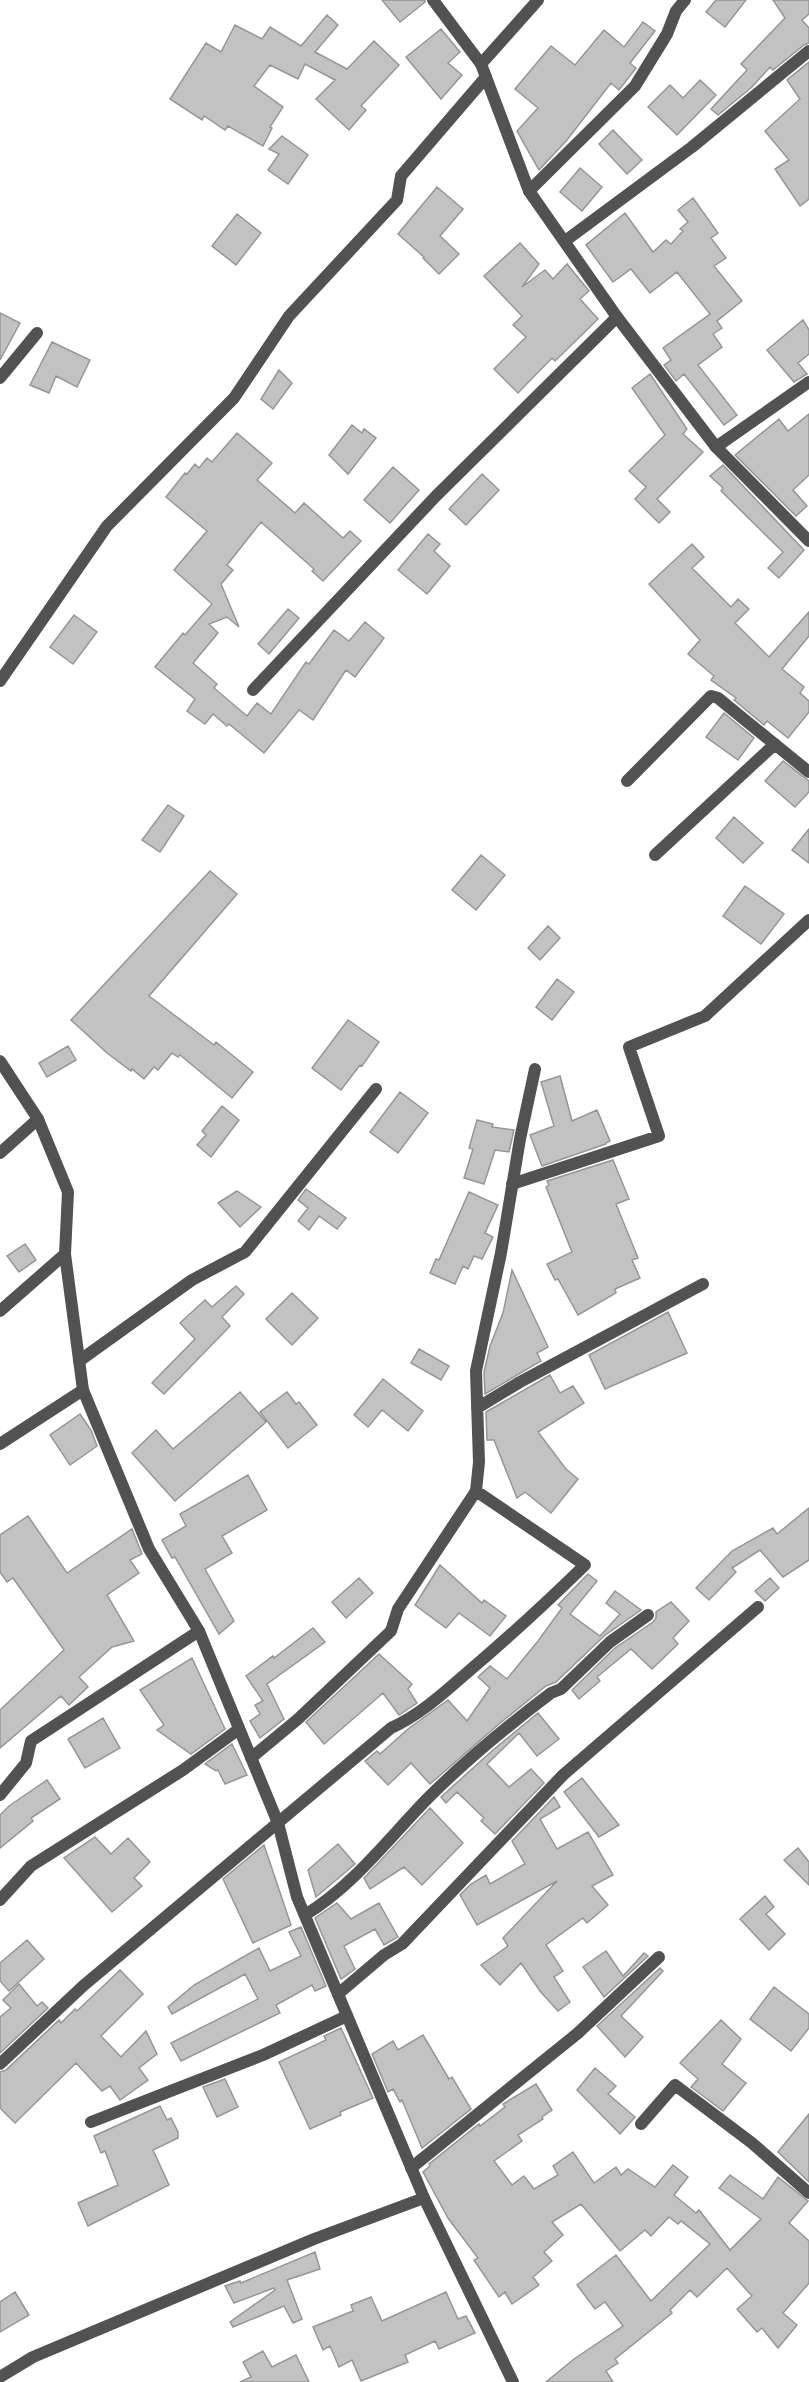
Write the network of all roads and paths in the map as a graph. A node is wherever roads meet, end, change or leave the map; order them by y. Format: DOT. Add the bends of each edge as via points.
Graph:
graph roads {
  1 [pos="433,0"];
  2 [pos="538,0"];
  3 [pos="685,0"];
  4 [pos="809,51"];
  5 [pos="481,64"];
  6 [pos="486,77"];
  7 [pos="529,191"];
  8 [pos="565,241"];
  9 [pos="617,317"];
  10 [pos="37,333"];
  11 [pos="0,378"];
  12 [pos="809,382"];
  13 [pos="716,447"];
  14 [pos="808,538"];
  15 [pos="0,681"];
  16 [pos="253,690"];
  17 [pos="775,744"];
  18 [pos="809,772"];
  19 [pos="627,782"];
  20 [pos="655,855"];
  21 [pos="809,920"];
  22 [pos="0,1061"];
  23 [pos="535,1069"];
  24 [pos="376,1089"];
  25 [pos="38,1119"];
  26 [pos="0,1153"];
  27 [pos="512,1184"];
  28 [pos="65,1254"];
  29 [pos="703,1284"];
  30 [pos="0,1311"];
  31 [pos="79,1361"];
  32 [pos="83,1390"];
  33 [pos="477,1408"];
  34 [pos="0,1444"];
  35 [pos="476,1491"];
  36 [pos="758,1607"];
  37 [pos="648,1615"];
  38 [pos="199,1631"];
  39 [pos="239,1729"];
  40 [pos="251,1758"];
  41 [pos="0,1795"];
  42 [pos="278,1823"];
  43 [pos="0,1900"];
  44 [pos="305,1916"];
  45 [pos="659,1956"];
  46 [pos="338,1994"];
  47 [pos="347,2016"];
  48 [pos="0,2064"];
  49 [pos="91,2122"];
  50 [pos="641,2124"];
  51 [pos="411,2168"];
  52 [pos="809,2193"];
  53 [pos="424,2198"];
  54 [pos="0,2377"];
  55 [pos="513,2382"];
  1 -- 5 [label="street"];
  2 -- 5 [label="street"];
  3 -- 7 [label="street" via="635,86"];
  4 -- 8 [label="street" via="692,147"];
  5 -- 6 [label="street"];
  6 -- 7 [label="street"];
  6 -- 15 [label="street" via="401,176 397,200 289,316 234,398 108,526"];
  7 -- 8 [label="street"];
  8 -- 9 [label="street"];
  9 -- 13 [label="street"];
  9 -- 16 [label="street" via="436,496"];
  10 -- 11 [label="street"];
  12 -- 13 [label="street"];
  13 -- 14 [label="street"];
  17 -- 18 [label="street"];
  17 -- 19 [label="street" via="711,696"];
  17 -- 20 [label="street"];
  21 -- 27 [label="street" via="705,1016 629,1047 659,1136"];
  22 -- 25 [label="street"];
  23 -- 27 [label="street"];
  24 -- 31 [label="street" via="244,1252 192,1280"];
  25 -- 26 [label="street"];
  25 -- 28 [label="street" via="68,1192"];
  27 -- 33 [label="street" via="476,1371"];
  28 -- 30 [label="street"];
  28 -- 31 [label="street"];
  29 -- 33 [label="street"];
  31 -- 32 [label="street"];
  32 -- 34 [label="street"];
  32 -- 38 [label="street" via="149,1549"];
  33 -- 35 [label="street"];
  35 -- 40 [label="street" via="398,1609 391,1631"];
  35 -- 42 [label="street" via="585,1565 451,1686 406,1722 391,1728"];
  36 -- 46 [label="street" via="563,1775 402,1944"];
  37 -- 44 [label="street" via="610,1642 561,1689 514,1722 429,1797 346,1886"];
  38 -- 39 [label="street"];
  38 -- 41 [label="street" via="31,1741 26,1763"];
  39 -- 40 [label="street"];
  39 -- 43 [label="street" via="183,1770 30,1866"];
  40 -- 42 [label="street"];
  42 -- 44 [label="street"];
  42 -- 48 [label="street" via="83,1986"];
  44 -- 46 [label="street"];
  45 -- 51 [label="street" via="578,2034"];
  46 -- 47 [label="street"];
  47 -- 49 [label="street" via="263,2055"];
  47 -- 51 [label="street"];
  50 -- 52 [label="street" via="675,2085 752,2143"];
  51 -- 53 [label="street"];
  53 -- 54 [label="street" via="314,2239 33,2357"];
  53 -- 55 [label="street"];
}
